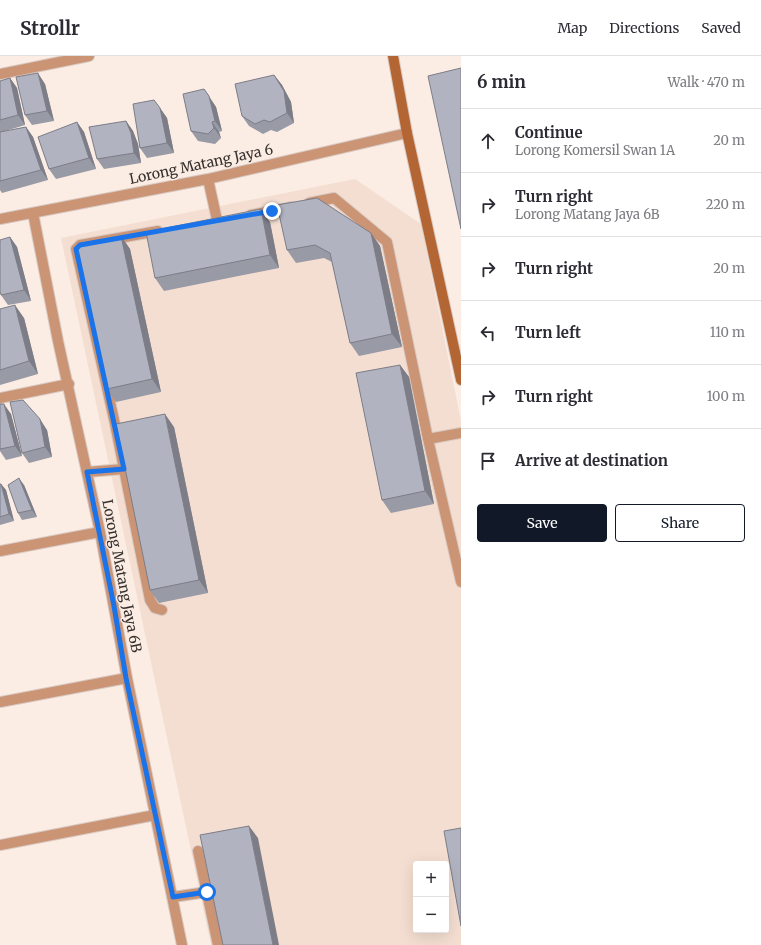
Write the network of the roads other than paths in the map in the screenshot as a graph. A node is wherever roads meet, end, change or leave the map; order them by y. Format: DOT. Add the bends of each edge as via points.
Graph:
graph roads {
  1 [pos="89,56"];
  2 [pos="393,56"];
  3 [pos="0,74"];
  4 [pos="407,133"];
  5 [pos="208,178"];
  6 [pos="33,213"];
  7 [pos="240,216"];
  8 [pos="0,219"];
  9 [pos="217,220"];
  10 [pos="172,229"];
  11 [pos="461,380"];
  12 [pos="69,384"];
  13 [pos="0,398"];
  14 [pos="461,433"];
  15 [pos="428,439"];
  16 [pos="124,469"];
  17 [pos="87,472"];
  18 [pos="100,532"];
  19 [pos="0,551"];
  20 [pos="461,582"];
  21 [pos="162,610"];
  22 [pos="126,678"];
  23 [pos="0,702"];
  24 [pos="154,815"];
  25 [pos="0,844"];
  26 [pos="198,851"];
  27 [pos="207,892"];
  28 [pos="173,897"];
  29 [pos="182,945"];
  30 [pos="218,945"];
  1 -- 3 [label="street"];
  2 -- 4 [label="street"];
  4 -- 5 [label="street, Lorong Matang Jaya 6"];
  4 -- 11 [label="street"];
  5 -- 6 [label="street, Lorong Matang Jaya 6"];
  5 -- 9 [label="street"];
  6 -- 8 [label="street, Lorong Matang Jaya 6"];
  6 -- 12 [label="street, Lorong Matang Jaya 6B"];
  7 -- 15 [label="street" via="334,198 387,242"];
  10 -- 16 [label="street" via="80,245 76,249"];
  12 -- 13 [label="street"];
  12 -- 17 [label="street, Lorong Matang Jaya 6B"];
  14 -- 15 [label="street"];
  15 -- 20 [label="street"];
  16 -- 17 [label="street"];
  16 -- 21 [label="street" via="150,600 155,608"];
  17 -- 18 [label="street, Lorong Matang Jaya 6B"];
  18 -- 19 [label="street"];
  18 -- 22 [label="street, Lorong Matang Jaya 6B"];
  22 -- 23 [label="street"];
  22 -- 24 [label="street, Lorong Matang Jaya 6B"];
  24 -- 25 [label="street"];
  24 -- 28 [label="street, Lorong Matang Jaya 6B"];
  26 -- 27 [label="street"];
  27 -- 28 [label="street"];
  27 -- 30 [label="street"];
  28 -- 29 [label="street, Lorong Matang Jaya 6B"];
}
